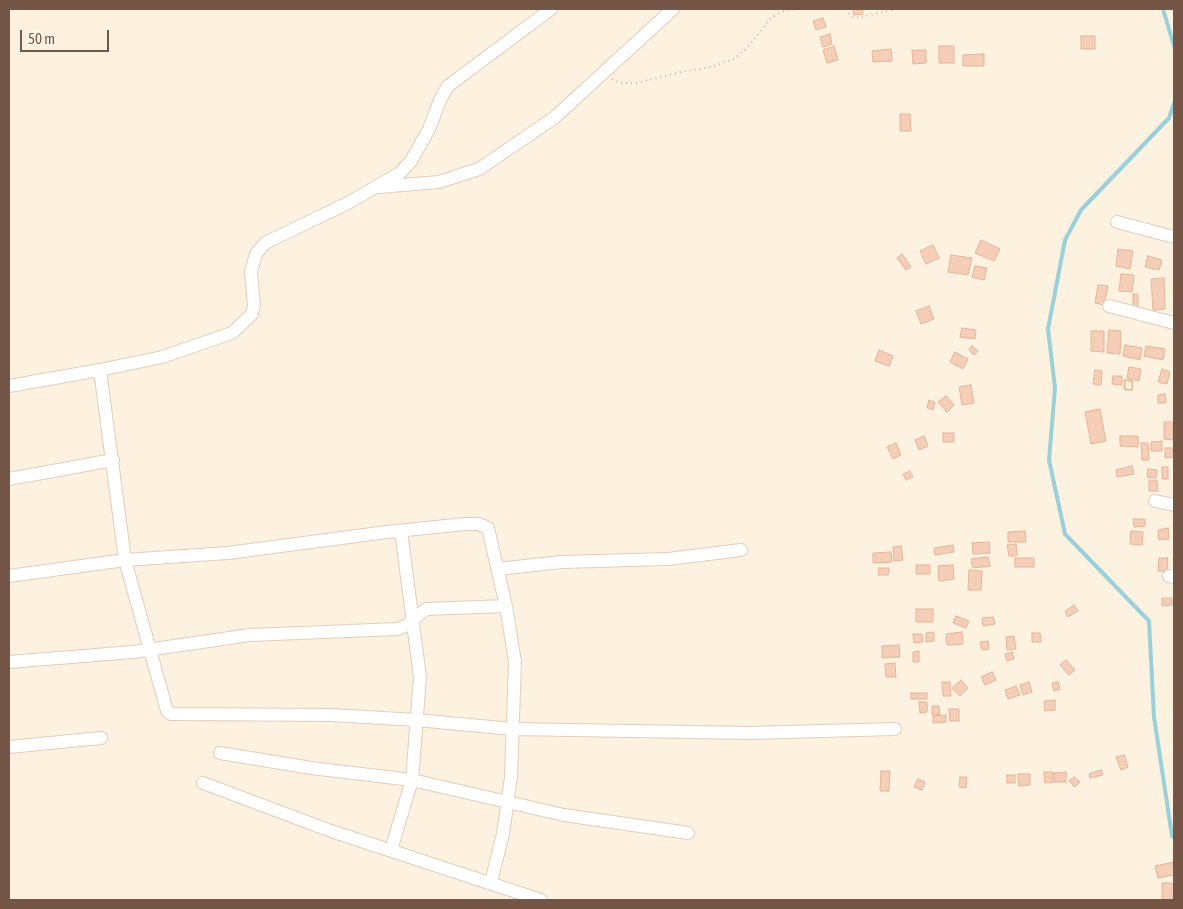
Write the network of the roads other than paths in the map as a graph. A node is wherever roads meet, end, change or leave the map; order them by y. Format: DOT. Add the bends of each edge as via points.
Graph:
graph roads {
  1 [pos="551,9"];
  2 [pos="673,9"];
  3 [pos="376,187"];
  4 [pos="1117,222"];
  5 [pos="1174,238"];
  6 [pos="1109,306"];
  7 [pos="1174,323"];
  8 [pos="100,370"];
  9 [pos="9,386"];
  10 [pos="113,460"];
  11 [pos="9,479"];
  12 [pos="1155,501"];
  13 [pos="1174,505"];
  14 [pos="402,531"];
  15 [pos="741,550"];
  16 [pos="125,560"];
  17 [pos="498,569"];
  18 [pos="9,576"];
  19 [pos="506,606"];
  20 [pos="414,619"];
  21 [pos="149,650"];
  22 [pos="9,662"];
  23 [pos="417,720"];
  24 [pos="895,729"];
  25 [pos="512,730"];
  26 [pos="100,738"];
  27 [pos="9,747"];
  28 [pos="220,753"];
  29 [pos="412,780"];
  30 [pos="203,782"];
  31 [pos="507,803"];
  32 [pos="688,833"];
  33 [pos="391,850"];
  34 [pos="490,882"];
  35 [pos="515,896"];
  36 [pos="541,900"];
  1 -- 3 [label="street" via="448,86 411,161 400,174"];
  2 -- 3 [label="street" via="554,118 479,169 439,182"];
  3 -- 8 [label="street" via="265,243 256,254 251,272 252,314 232,333 162,357"];
  4 -- 5 [label="street"];
  6 -- 7 [label="street"];
  8 -- 9 [label="street"];
  8 -- 10 [label="street"];
  10 -- 11 [label="street"];
  10 -- 16 [label="street"];
  12 -- 13 [label="street"];
  14 -- 16 [label="street" via="228,553"];
  14 -- 17 [label="street" via="479,524 488,528"];
  14 -- 20 [label="street"];
  15 -- 17 [label="street" via="668,559 561,562"];
  16 -- 18 [label="street"];
  16 -- 21 [label="street"];
  17 -- 19 [label="street"];
  19 -- 20 [label="street" via="426,609"];
  19 -- 25 [label="street" via="515,662"];
  20 -- 21 [label="street" via="398,629 250,635"];
  20 -- 23 [label="street" via="420,677"];
  21 -- 22 [label="street"];
  21 -- 23 [label="street" via="167,711 171,714 331,715"];
  23 -- 25 [label="street"];
  23 -- 29 [label="street"];
  24 -- 25 [label="street" via="749,734"];
  25 -- 31 [label="street" via="513,756"];
  26 -- 27 [label="street"];
  28 -- 29 [label="street"];
  29 -- 31 [label="street"];
  29 -- 33 [label="street"];
  30 -- 33 [label="street" via="330,831"];
  31 -- 32 [label="street" via="564,815"];
  31 -- 34 [label="street" via="503,834"];
  33 -- 34 [label="street"];
  34 -- 35 [label="street"];
  35 -- 36 [label="street"];
}
